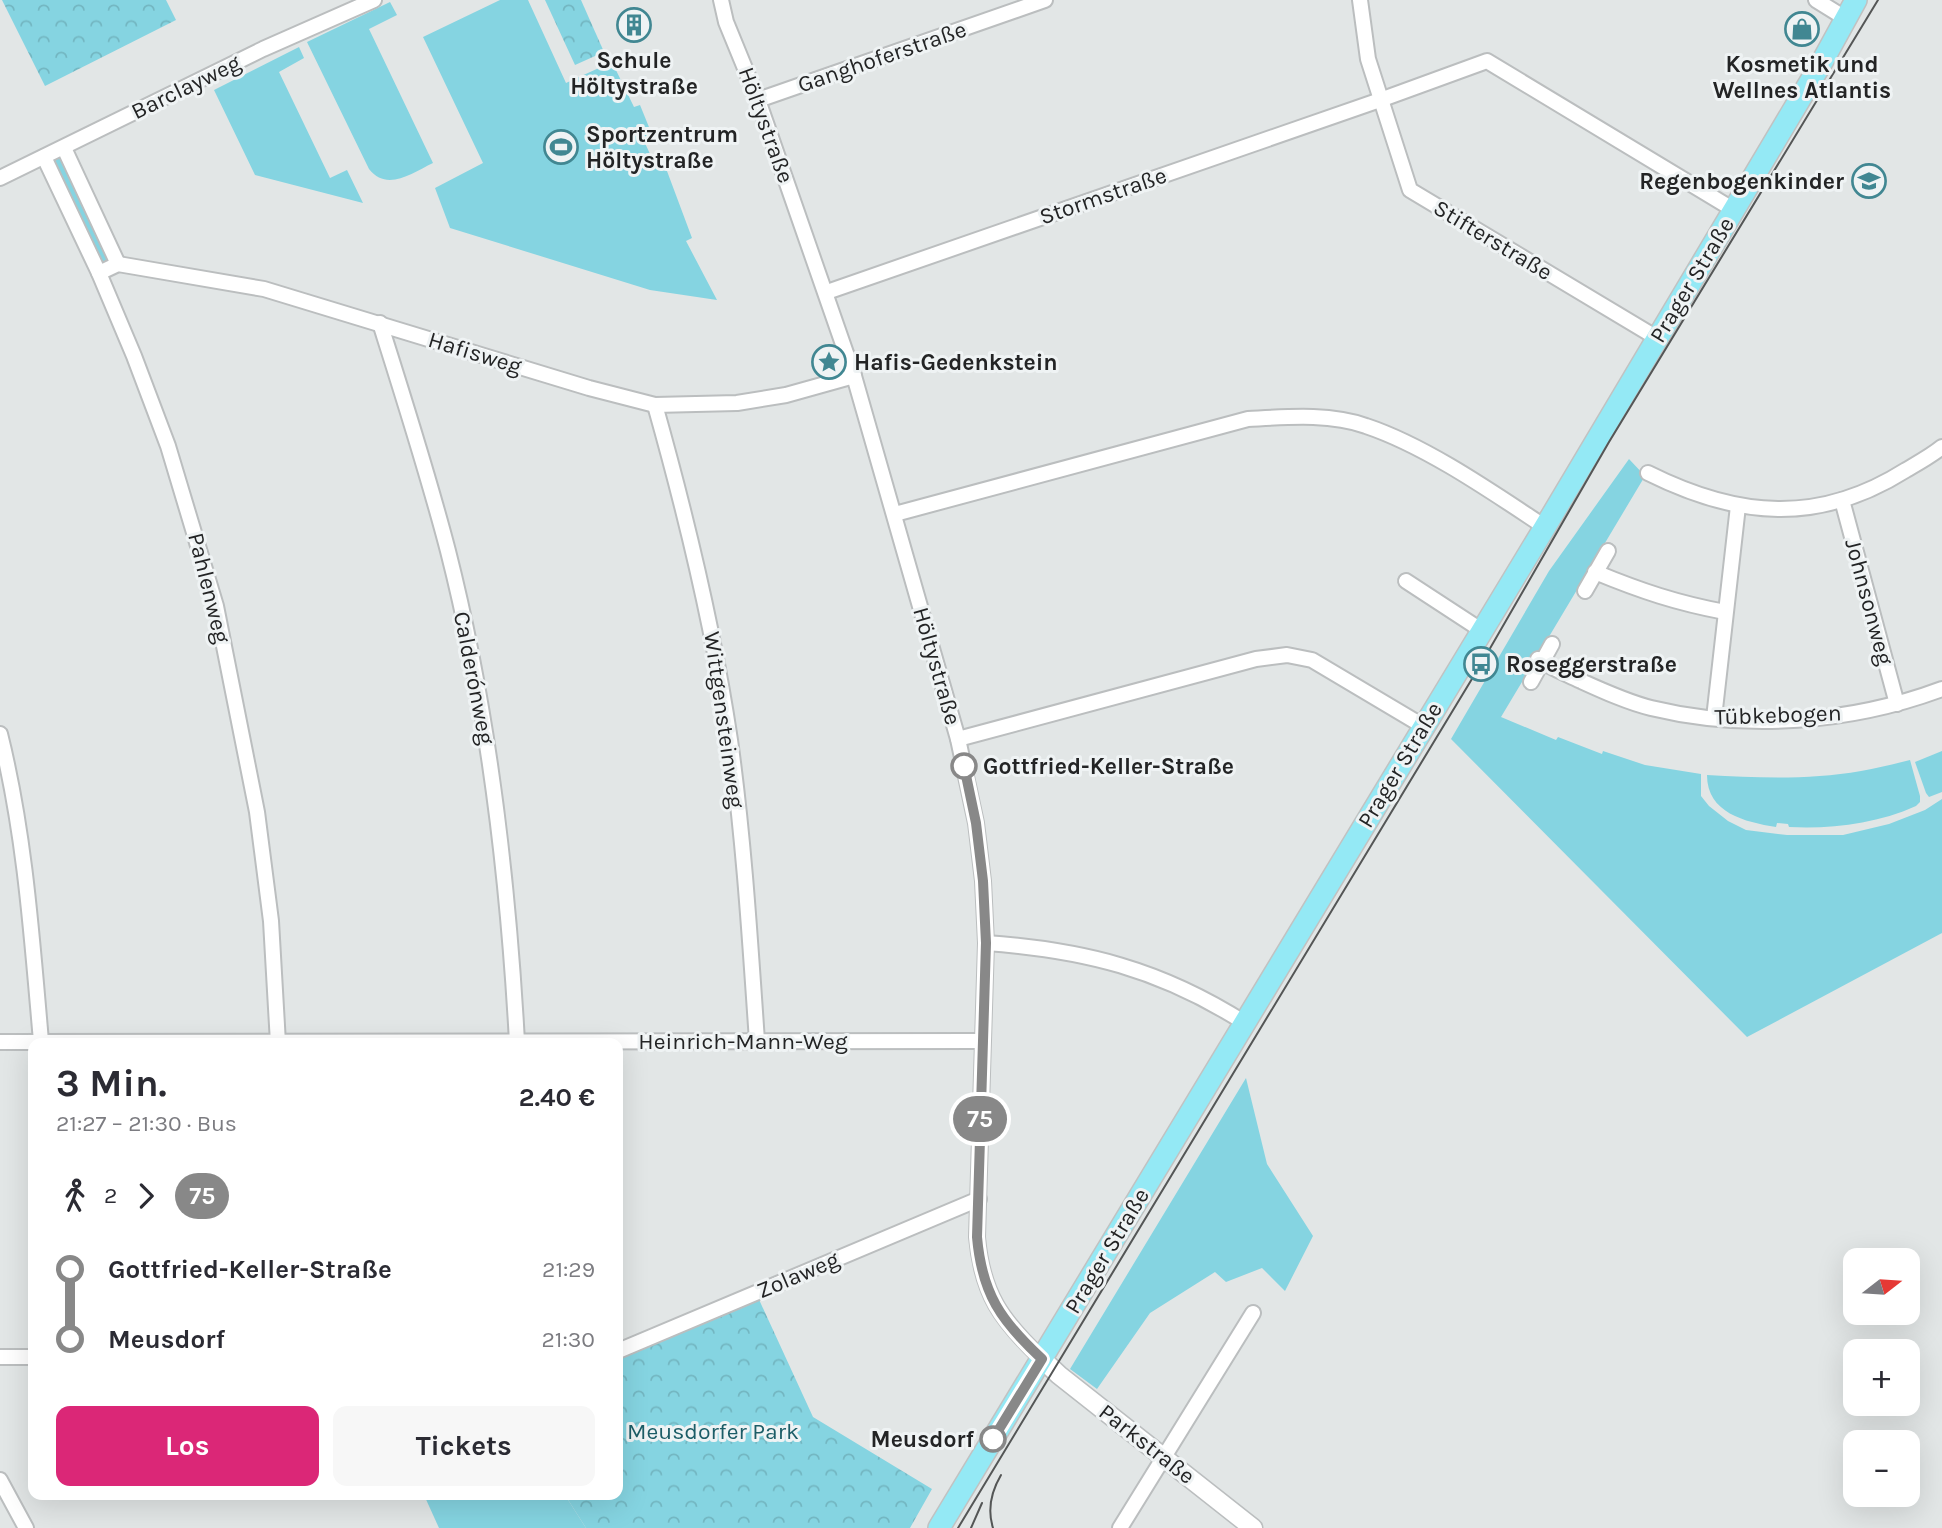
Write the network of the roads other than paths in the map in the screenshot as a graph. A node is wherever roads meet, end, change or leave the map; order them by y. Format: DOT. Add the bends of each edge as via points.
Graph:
graph roads {
  1 [pos="374,0"];
  2 [pos="710,0"];
  3 [pos="721,0"];
  4 [pos="1045,0"];
  5 [pos="1360,0"];
  6 [pos="1816,0"];
  7 [pos="1851,9"];
  8 [pos="726,22"];
  9 [pos="758,100"];
  10 [pos="1380,100"];
  11 [pos="64,148"];
  12 [pos="44,157"];
  13 [pos="0,178"];
  14 [pos="1734,210"];
  15 [pos="118,264"];
  16 [pos="99,273"];
  17 [pos="827,292"];
  18 [pos="380,323"];
  19 [pos="1657,338"];
  20 [pos="855,376"];
  21 [pos="656,404"];
  22 [pos="1941,451"];
  23 [pos="1648,473"];
  24 [pos="1842,500"];
  25 [pos="1738,506"];
  26 [pos="895,514"];
  27 [pos="1545,527"];
  28 [pos="1608,551"];
  29 [pos="1595,572"];
  30 [pos="1406,581"];
  31 [pos="1585,591"];
  32 [pos="1725,612"];
  33 [pos="1481,630"];
  34 [pos="1552,644"];
  35 [pos="1540,660"];
  36 [pos="1531,682"];
  37 [pos="1942,689"];
  38 [pos="1897,704"];
  39 [pos="1714,719"];
  40 [pos="1423,726"];
  41 [pos="0,734"];
  42 [pos="958,739"];
  43 [pos="986,943"];
  44 [pos="1245,1023"];
  45 [pos="41,1038"];
  46 [pos="278,1038"];
  47 [pos="517,1038"];
  48 [pos="28,1041"];
  49 [pos="757,1041"];
  50 [pos="982,1041"];
  51 [pos="0,1042"];
  52 [pos="623,1042"];
  53 [pos="979,1199"];
  54 [pos="1253,1313"];
  55 [pos="623,1349"];
  56 [pos="0,1357"];
  57 [pos="28,1357"];
  58 [pos="1042,1359"];
  59 [pos="1163,1457"];
  60 [pos="0,1480"];
  61 [pos="26,1528"];
  62 [pos="939,1528"];
  63 [pos="1120,1528"];
  64 [pos="1254,1528"];
  1 -- 11 [label="street, Barclayweg" via="263,49"];
  2 -- 8 [label="street, Höltystraße"];
  3 -- 8 [label="street, Höltystraße"];
  4 -- 9 [label="street, Ganghoferstraße"];
  5 -- 10 [label="street, Stifterstraße" via="1367,58"];
  6 -- 7 [label="street"];
  7 -- 14 [label="main road, Prager Straße"];
  8 -- 9 [label="street, Höltystraße"];
  9 -- 17 [label="street, Höltystraße"];
  10 -- 14 [label="street, Stormstraße" via="1487,61"];
  10 -- 17 [label="street, Stormstraße"];
  10 -- 19 [label="street, Stifterstraße" via="1410,190"];
  11 -- 12 [label="street, Barclayweg"];
  11 -- 15 [label="street"];
  12 -- 13 [label="street, Barclayweg"];
  12 -- 16 [label="street, Pahlenweg"];
  14 -- 19 [label="main road, Prager Straße"];
  15 -- 16 [label="street"];
  15 -- 18 [label="street, Hafisweg" via="264,289"];
  16 -- 46 [label="street, Pahlenweg" via="168,446 216,607 257,812 271,921"];
  17 -- 20 [label="street, Höltystraße"];
  18 -- 21 [label="street, Hafisweg" via="589,388"];
  18 -- 47 [label="street, Calderónweg" via="448,552 477,684 498,809"];
  19 -- 27 [label="main road, Prager Straße"];
  20 -- 21 [label="street, Hafisweg" via="737,403"];
  20 -- 26 [label="street, Höltystraße"];
  21 -- 49 [label="street, Wittgensteinweg" via="685,509 730,741 745,868"];
  22 -- 24 [label="street" via="1885,484"];
  23 -- 25 [label="street"];
  24 -- 25 [label="street" via="1797,509"];
  24 -- 38 [label="street, Johnsonweg"];
  25 -- 32 [label="street"];
  26 -- 27 [label="street" via="1248,419 1308,416 1365,425 1405,443"];
  26 -- 42 [label="street, Höltystraße"];
  27 -- 33 [label="main road, Prager Straße"];
  28 -- 29 [label="street"];
  29 -- 31 [label="street"];
  29 -- 32 [label="street" via="1666,599"];
  30 -- 33 [label="street"];
  32 -- 39 [label="street"];
  33 -- 40 [label="main road, Prager Straße"];
  34 -- 35 [label="street"];
  35 -- 36 [label="street"];
  35 -- 39 [label="street, Tübkebogen" via="1649,708"];
  37 -- 38 [label="street, Tübkebogen"];
  38 -- 39 [label="street, Tübkebogen" via="1801,719"];
  40 -- 42 [label="street" via="1323,664 1287,655 1256,659"];
  40 -- 44 [label="main road, Prager Straße"];
  41 -- 45 [label="street" via="30,919"];
  42 -- 43 [label="street, Höltystraße" via="976,823"];
  43 -- 44 [label="street" via="1072,952 1117,963 1199,995"];
  43 -- 50 [label="street, Höltystraße"];
  44 -- 58 [label="main road, Prager Straße"];
  48 -- 51 [label="street, Heinrich-Mann-Weg"];
  49 -- 50 [label="street, Heinrich-Mann-Weg"];
  49 -- 52 [label="street, Heinrich-Mann-Weg"];
  50 -- 53 [label="street, Höltystraße"];
  53 -- 55 [label="street, Zolaweg"];
  53 -- 58 [label="street, Höltystraße" via="978,1246 986,1287 1021,1340"];
  54 -- 59 [label="street"];
  56 -- 57 [label="street"];
  58 -- 59 [label="street, Parkstraße"];
  58 -- 62 [label="main road, Prager Straße"];
  59 -- 63 [label="street"];
  59 -- 64 [label="street, Parkstraße"];
  60 -- 61 [label="street"];
}
